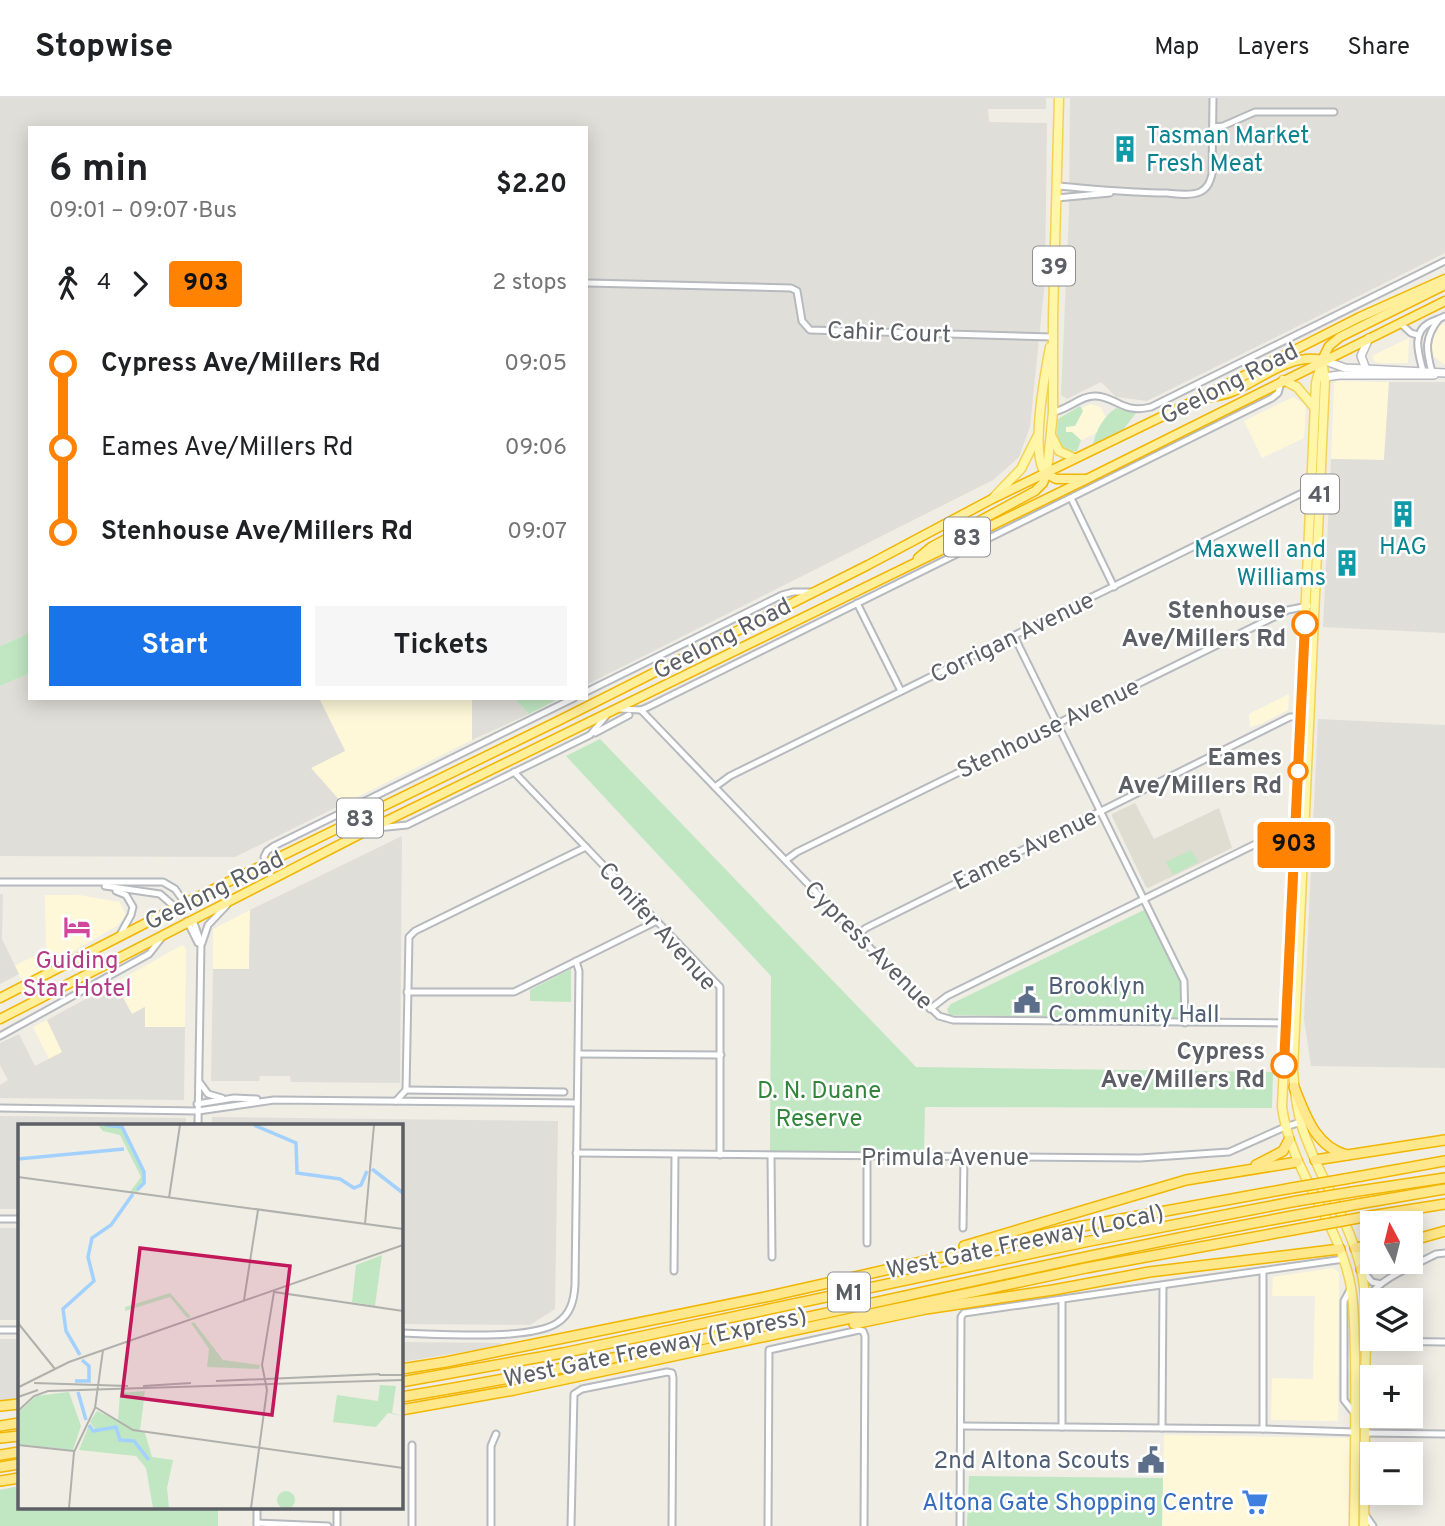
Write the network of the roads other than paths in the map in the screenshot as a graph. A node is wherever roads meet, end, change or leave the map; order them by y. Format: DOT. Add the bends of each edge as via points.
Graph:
graph roads {
  1 [pos="1059,98"];
  2 [pos="1213,98"];
  3 [pos="1334,112"];
  4 [pos="1213,127"];
  5 [pos="1057,186"];
  6 [pos="1117,192"];
  7 [pos="1056,198"];
  8 [pos="1445,261"];
  9 [pos="1445,279"];
  10 [pos="588,283"];
  11 [pos="1445,285"];
  12 [pos="1445,301"];
  13 [pos="1442,318"];
  14 [pos="1400,323"];
  15 [pos="1430,332"];
  16 [pos="1053,335"];
  17 [pos="1419,335"];
  18 [pos="1369,337"];
  19 [pos="1322,360"];
  20 [pos="1366,369"];
  21 [pos="1381,372"];
  22 [pos="1427,373"];
  23 [pos="1445,374"];
  24 [pos="1325,377"];
  25 [pos="1283,380"];
  26 [pos="1194,401"];
  27 [pos="1319,410"];
  28 [pos="1041,411"];
  29 [pos="1053,412"];
  30 [pos="1039,431"];
  31 [pos="1051,435"];
  32 [pos="1074,458"];
  33 [pos="1046,473"];
  34 [pos="1089,478"];
  35 [pos="1312,493"];
  36 [pos="1071,498"];
  37 [pos="992,499"];
  38 [pos="913,563"];
  39 [pos="837,581"];
  40 [pos="1114,587"];
  41 [pos="814,592"];
  42 [pos="845,596"];
  43 [pos="858,603"];
  44 [pos="1310,607"];
  45 [pos="1014,636"];
  46 [pos="761,638"];
  47 [pos="747,657"];
  48 [pos="588,691"];
  49 [pos="901,691"];
  50 [pos="570,700"];
  51 [pos="613,709"];
  52 [pos="641,710"];
  53 [pos="629,716"];
  54 [pos="1305,717"];
  55 [pos="1057,724"];
  56 [pos="590,735"];
  57 [pos="514,772"];
  58 [pos="715,787"];
  59 [pos="1101,811"];
  60 [pos="1299,828"];
  61 [pos="370,829"];
  62 [pos="586,847"];
  63 [pos="786,860"];
  64 [pos="265,864"];
  65 [pos="272,879"];
  66 [pos="0,882"];
  67 [pos="93,884"];
  68 [pos="233,898"];
  69 [pos="1144,899"];
  70 [pos="185,903"];
  71 [pos="176,908"];
  72 [pos="190,920"];
  73 [pos="657,921"];
  74 [pos="167,931"];
  75 [pos="857,935"];
  76 [pos="119,937"];
  77 [pos="201,950"];
  78 [pos="576,961"];
  79 [pos="407,992"];
  80 [pos="0,998"];
  81 [pos="930,1009"];
  82 [pos="0,1019"];
  83 [pos="1185,1023"];
  84 [pos="1290,1023"];
  85 [pos="0,1036"];
  86 [pos="579,1054"];
  87 [pos="721,1055"];
  88 [pos="198,1073"];
  89 [pos="1294,1087"];
  90 [pos="406,1090"];
  91 [pos="523,1091"];
  92 [pos="564,1092"];
  93 [pos="234,1098"];
  94 [pos="274,1100"];
  95 [pos="396,1101"];
  96 [pos="415,1101"];
  97 [pos="523,1102"];
  98 [pos="577,1103"];
  99 [pos="198,1107"];
  100 [pos="0,1108"];
  101 [pos="1304,1122"];
  102 [pos="198,1124"];
  103 [pos="1285,1127"];
  104 [pos="1445,1139"];
  105 [pos="1289,1140"];
  106 [pos="576,1153"];
  107 [pos="675,1154"];
  108 [pos="720,1155"];
  109 [pos="771,1156"];
  110 [pos="1353,1156"];
  111 [pos="867,1157"];
  112 [pos="964,1157"];
  113 [pos="1315,1160"];
  114 [pos="1445,1161"];
  115 [pos="1297,1162"];
  116 [pos="1248,1169"];
  117 [pos="1445,1178"];
  118 [pos="1445,1189"];
  119 [pos="1445,1204"];
  120 [pos="0,1219"];
  121 [pos="18,1219"];
  122 [pos="963,1228"];
  123 [pos="1445,1230"];
  124 [pos="1423,1236"];
  125 [pos="867,1243"];
  126 [pos="1360,1247"];
  127 [pos="1355,1248"];
  128 [pos="1445,1253"];
  129 [pos="1342,1254"];
  130 [pos="772,1257"];
  131 [pos="908,1265"];
  132 [pos="1360,1266"];
  133 [pos="674,1271"];
  134 [pos="1263,1271"];
  135 [pos="1365,1274"];
  136 [pos="1381,1284"];
  137 [pos="1163,1286"];
  138 [pos="1376,1288"];
  139 [pos="1062,1300"];
  140 [pos="0,1330"];
  141 [pos="18,1330"];
  142 [pos="402,1334"];
  143 [pos="752,1340"];
  144 [pos="1423,1342"];
  145 [pos="1445,1342"];
  146 [pos="1365,1351"];
  147 [pos="403,1368"];
  148 [pos="402,1382"];
  149 [pos="402,1397"];
  150 [pos="18,1404"];
  151 [pos="0,1406"];
  152 [pos="402,1410"];
  153 [pos="18,1423"];
  154 [pos="0,1426"];
  155 [pos="961,1426"];
  156 [pos="1062,1427"];
  157 [pos="1163,1428"];
  158 [pos="1263,1429"];
  159 [pos="1360,1433"];
  160 [pos="496,1434"];
  161 [pos="1445,1434"];
  162 [pos="18,1436"];
  163 [pos="0,1438"];
  164 [pos="412,1445"];
  165 [pos="18,1452"];
  166 [pos="0,1455"];
  167 [pos="18,1464"];
  168 [pos="0,1467"];
  169 [pos="18,1478"];
  170 [pos="0,1481"];
  171 [pos="337,1508"];
  172 [pos="1364,1513"];
  173 [pos="257,1524"];
  174 [pos="328,1526"];
  175 [pos="337,1526"];
  176 [pos="412,1526"];
  177 [pos="491,1526"];
  178 [pos="571,1526"];
  179 [pos="672,1526"];
  180 [pos="768,1526"];
  181 [pos="864,1526"];
  182 [pos="960,1526"];
  183 [pos="1354,1526"];
  184 [pos="1364,1526"];
  185 [pos="1373,1526"];
  1 -- 5 [label="main road, 39"];
  2 -- 4 [label="street"];
  3 -- 4 [label="street" via="1255,112"];
  4 -- 6 [label="street" via="1212,174 1205,189 1185,194"];
  5 -- 6 [label="street"];
  5 -- 7 [label="main road, 39"];
  6 -- 7 [label="street"];
  7 -- 16 [label="main road, 39"];
  8 -- 29 [label="street, Geelong Road" via="1151,407 1127,408 1096,396"];
  9 -- 26 [label="highway, Geelong Road"];
  10 -- 16 [label="street, Cahir Court" via="791,288 797,291 802,321 810,330"];
  11 -- 19 [label="highway" via="1340,337"];
  12 -- 14 [label="highway, Geelong Road"];
  13 -- 15 [label="street"];
  13 -- 17 [label="street" via="1426,324"];
  14 -- 17 [label="street"];
  14 -- 18 [label="highway, Geelong Road"];
  15 -- 17 [label="street"];
  15 -- 22 [label="street"];
  16 -- 28 [label="main road, 39"];
  16 -- 29 [label="main road, 39"];
  17 -- 22 [label="street" via="1417,347"];
  18 -- 19 [label="highway, Geelong Road"];
  18 -- 20 [label="main road" via="1361,356"];
  19 -- 20 [label="main road"];
  19 -- 24 [label="main road, 41"];
  19 -- 25 [label="highway, Geelong Road"];
  19 -- 26 [label="highway" via="1299,359 1233,392"];
  19 -- 27 [label="main road" via="1317,379"];
  20 -- 21 [label="main road"];
  21 -- 22 [label="main road"];
  21 -- 24 [label="main road"];
  22 -- 23 [label="main road"];
  24 -- 27 [label="main road, 41"];
  25 -- 27 [label="main road"];
  25 -- 34 [label="highway, Geelong Road"];
  25 -- 36 [label="street" via="1274,397"];
  26 -- 32 [label="highway, Geelong Road"];
  27 -- 35 [label="main road, 41"];
  27 -- 44 [label="main road, 41"];
  28 -- 29 [label="main road"];
  28 -- 30 [label="main road, 39"];
  29 -- 31 [label="main road, 39"];
  30 -- 33 [label="main road, 39" via="1039,462"];
  30 -- 37 [label="main road, 39" via="1021,469"];
  31 -- 32 [label="main road" via="1058,450"];
  31 -- 33 [label="main road, 39"];
  32 -- 33 [label="highway, Geelong Road / 83"];
  33 -- 34 [label="highway" via="1056,479"];
  33 -- 37 [label="highway, Geelong Road / 83"];
  33 -- 38 [label="highway" via="1034,491 931,547"];
  34 -- 38 [label="highway, Geelong Road / 83"];
  35 -- 40 [label="street, Corrigan Avenue"];
  35 -- 44 [label="main road, 41"];
  36 -- 40 [label="street"];
  36 -- 43 [label="street"];
  37 -- 39 [label="highway, Geelong Road / 83"];
  38 -- 42 [label="highway, Geelong Road / 83"];
  39 -- 41 [label="highway, Geelong Road / 83"];
  39 -- 42 [label="highway"];
  40 -- 45 [label="street, Corrigan Avenue"];
  41 -- 48 [label="street" via="782,595"];
  41 -- 64 [label="highway, Geelong Road / 83"];
  42 -- 46 [label="highway, Geelong Road / 83"];
  43 -- 47 [label="street"];
  43 -- 49 [label="street"];
  44 -- 54 [label="main road, 41"];
  44 -- 55 [label="street, Stenhouse Avenue" via="1288,610"];
  45 -- 49 [label="street, Corrigan Avenue"];
  45 -- 55 [label="street"];
  46 -- 47 [label="street"];
  46 -- 51 [label="highway, Geelong Road / 83"];
  47 -- 52 [label="street"];
  49 -- 58 [label="street, Corrigan Avenue"];
  50 -- 64 [label="street" via="274,846 264,854"];
  51 -- 52 [label="street"];
  51 -- 56 [label="street"];
  51 -- 61 [label="highway, Geelong Road / 83"];
  52 -- 58 [label="street, Cypress Avenue"];
  53 -- 56 [label="street"];
  54 -- 59 [label="street, Eames Avenue" via="1291,717"];
  54 -- 60 [label="main road, 41"];
  55 -- 59 [label="street"];
  55 -- 63 [label="street, Stenhouse Avenue"];
  56 -- 57 [label="street"];
  57 -- 61 [label="street" via="407,825"];
  57 -- 62 [label="street, Conifer Avenue"];
  58 -- 63 [label="street, Cypress Avenue"];
  59 -- 69 [label="street"];
  59 -- 75 [label="street, Eames Avenue"];
  60 -- 69 [label="street" via="1286,829"];
  60 -- 84 [label="main road, 41"];
  61 -- 65 [label="highway, Geelong Road / 83"];
  62 -- 73 [label="street, Conifer Avenue"];
  62 -- 79 [label="street" via="415,931 409,937"];
  63 -- 75 [label="street, Cypress Avenue"];
  64 -- 65 [label="street"];
  64 -- 70 [label="highway, Geelong Road / 83"];
  65 -- 68 [label="highway, Geelong Road / 83"];
  66 -- 67 [label="street"];
  67 -- 70 [label="street" via="163,883 175,889"];
  67 -- 71 [label="street" via="158,893"];
  67 -- 76 [label="street" via="123,893 132,903"];
  68 -- 72 [label="highway, Geelong Road / 83"];
  68 -- 77 [label="street" via="208,925"];
  69 -- 81 [label="street" via="947,996"];
  69 -- 83 [label="street" via="1184,981"];
  70 -- 71 [label="highway, Geelong Road / 83"];
  70 -- 72 [label="highway"];
  71 -- 72 [label="highway"];
  71 -- 76 [label="highway, Geelong Road / 83"];
  72 -- 74 [label="highway, Geelong Road / 83"];
  72 -- 77 [label="street" via="200,935"];
  73 -- 78 [label="street"];
  73 -- 87 [label="street, Conifer Avenue" via="720,987"];
  74 -- 82 [label="highway, Geelong Road / 83"];
  74 -- 85 [label="street" via="149,954"];
  75 -- 81 [label="street, Cypress Avenue"];
  76 -- 80 [label="highway, Geelong Road / 83"];
  77 -- 88 [label="street"];
  78 -- 79 [label="street" via="510,993"];
  78 -- 86 [label="street"];
  79 -- 90 [label="street"];
  81 -- 83 [label="street, Cypress Avenue" via="953,1020"];
  83 -- 84 [label="street, Cypress Avenue"];
  84 -- 89 [label="main road, 41"];
  84 -- 103 [label="main road, 41" via="1282,1094"];
  86 -- 87 [label="street"];
  86 -- 98 [label="street"];
  87 -- 108 [label="street, Conifer Avenue"];
  88 -- 93 [label="street" via="208,1094"];
  88 -- 99 [label="street"];
  89 -- 101 [label="highway"];
  90 -- 91 [label="street"];
  90 -- 95 [label="street"];
  90 -- 96 [label="street"];
  91 -- 92 [label="street"];
  91 -- 97 [label="street"];
  93 -- 94 [label="street"];
  93 -- 99 [label="street"];
  94 -- 95 [label="street"];
  94 -- 99 [label="street"];
  95 -- 96 [label="street"];
  96 -- 97 [label="street"];
  97 -- 98 [label="street"];
  98 -- 106 [label="street"];
  99 -- 100 [label="street"];
  99 -- 102 [label="street"];
  101 -- 103 [label="street, Primula Avenue"];
  101 -- 110 [label="highway" via="1323,1142"];
  101 -- 113 [label="main road, 41"];
  103 -- 105 [label="main road, 41"];
  103 -- 112 [label="street, Primula Avenue" via="1245,1147 1210,1155"];
  104 -- 110 [label="highway"];
  105 -- 115 [label="main road, 41"];
  105 -- 116 [label="highway" via="1283,1150"];
  106 -- 107 [label="street, Primula Avenue"];
  106 -- 142 [label="street" via="574,1294 568,1312 556,1324 538,1330"];
  107 -- 108 [label="street, Primula Avenue"];
  107 -- 133 [label="street"];
  108 -- 109 [label="street, Primula Avenue"];
  109 -- 111 [label="street, Primula Avenue"];
  109 -- 130 [label="street"];
  110 -- 113 [label="highway"];
  111 -- 112 [label="street, Primula Avenue"];
  111 -- 125 [label="street"];
  112 -- 122 [label="street"];
  113 -- 115 [label="main road"];
  113 -- 127 [label="main road, 41"];
  114 -- 131 [label="highway, West Gate Freeway (Local) / M1, bridge" via="1072,1228"];
  115 -- 116 [label="highway"];
  115 -- 129 [label="main road, 41"];
  116 -- 131 [label="highway" via="1153,1189"];
  117 -- 148 [label="highway, West Gate Freeway (Express) / M1, bridge" via="1064,1246 563,1353"];
  118 -- 149 [label="highway, West Gate Freeway (Express) / M1, bridge" via="1031,1267 649,1350"];
  119 -- 143 [label="highway, West Gate Freeway (Local) / M1, bridge" via="1086,1268"];
  120 -- 121 [label="street"];
  123 -- 124 [label="highway"];
  126 -- 127 [label="highway"];
  127 -- 129 [label="main road"];
  127 -- 132 [label="main road, 41"];
  128 -- 136 [label="street"];
  129 -- 134 [label="street"];
  129 -- 143 [label="highway" via="1149,1272 926,1309 814,1333"];
  129 -- 159 [label="main road, 41" via="1351,1287 1355,1414"];
  131 -- 147 [label="highway, West Gate Freeway (Local) / M1"];
  134 -- 137 [label="street"];
  134 -- 158 [label="street"];
  135 -- 136 [label="street"];
  136 -- 138 [label="street"];
  137 -- 139 [label="street"];
  137 -- 157 [label="street"];
  139 -- 155 [label="street" via="967,1312 961,1317"];
  139 -- 156 [label="street"];
  140 -- 141 [label="street"];
  143 -- 152 [label="highway, West Gate Freeway (Local) / M1"];
  144 -- 145 [label="street"];
  146 -- 159 [label="main road, 41"];
  150 -- 151 [label="highway"];
  153 -- 154 [label="highway"];
  155 -- 156 [label="street"];
  155 -- 182 [label="street"];
  156 -- 157 [label="street"];
  157 -- 158 [label="street"];
  158 -- 159 [label="street"];
  159 -- 161 [label="street"];
  159 -- 172 [label="main road, 41"];
  159 -- 183 [label="main road, 41"];
  160 -- 177 [label="street" via="491,1447"];
  162 -- 163 [label="highway"];
  164 -- 176 [label="street"];
  165 -- 166 [label="highway"];
  167 -- 168 [label="highway"];
  169 -- 170 [label="highway"];
  171 -- 175 [label="street"];
  172 -- 184 [label="main road, 41"];
  172 -- 185 [label="street"];
  173 -- 174 [label="street"];
  178 -- 179 [label="street" via="574,1394 667,1372 672,1373"];
  180 -- 181 [label="street" via="769,1350 859,1330 863,1331"];
}
